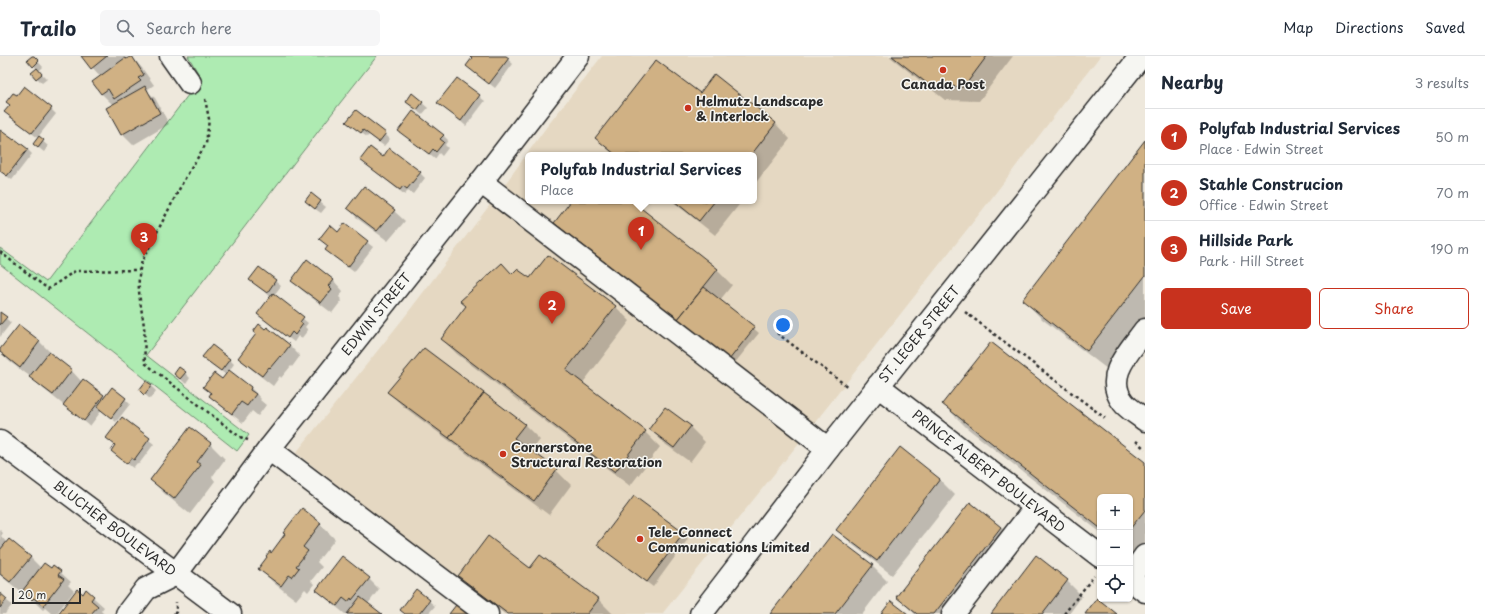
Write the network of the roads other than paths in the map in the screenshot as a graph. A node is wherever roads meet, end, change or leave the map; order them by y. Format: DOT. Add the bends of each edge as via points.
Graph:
graph roads {
  1 [pos="171,56"];
  2 [pos="578,56"];
  3 [pos="1139,69"];
  4 [pos="190,82"];
  5 [pos="481,182"];
  6 [pos="1145,330"];
  7 [pos="872,393"];
  8 [pos="1145,420"];
  9 [pos="0,442"];
  10 [pos="269,449"];
  11 [pos="828,449"];
  12 [pos="1036,507"];
  13 [pos="1145,556"];
  14 [pos="1097,564"];
  15 [pos="176,574"];
  16 [pos="1133,574"];
  17 [pos="1133,581"];
  18 [pos="1145,591"];
  19 [pos="127,614"];
  20 [pos="230,614"];
  21 [pos="487,614"];
  22 [pos="700,614"];
  23 [pos="953,614"];
  1 -- 4 [label="street"];
  2 -- 5 [label="street, EDWIN STREET"];
  3 -- 7 [label="street, ST. LEGER STREET"];
  5 -- 10 [label="street, EDWIN STREET"];
  5 -- 11 [label="street"];
  6 -- 8 [label="street" via="1118,368 1115,385 1123,402"];
  7 -- 11 [label="street, ST. LEGER STREET"];
  7 -- 12 [label="street, PRINCE ALBERT BOULEVARD"];
  9 -- 15 [label="street, BLUCHER BOULEVARD"];
  10 -- 15 [label="street, EDWIN STREET"];
  10 -- 21 [label="street"];
  11 -- 22 [label="street, ST. LEGER STREET"];
  12 -- 14 [label="street, PRINCE ALBERT BOULEVARD"];
  12 -- 23 [label="street"];
  13 -- 16 [label="street"];
  15 -- 19 [label="street" via="146,589"];
  15 -- 20 [label="street, BLUCHER BOULEVARD"];
  17 -- 18 [label="street"];
}
